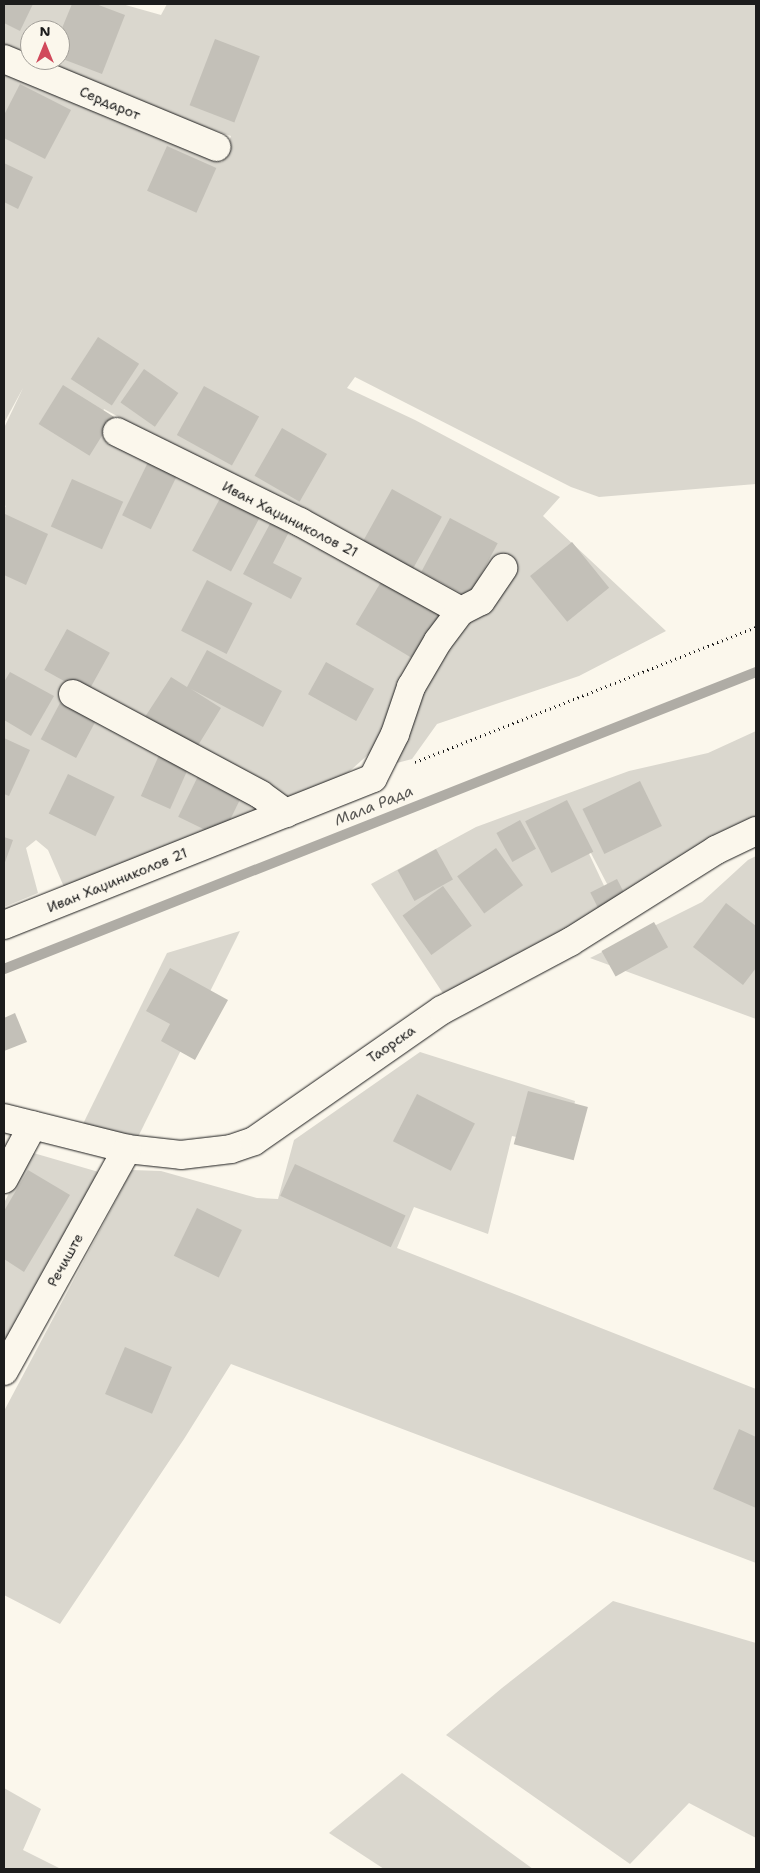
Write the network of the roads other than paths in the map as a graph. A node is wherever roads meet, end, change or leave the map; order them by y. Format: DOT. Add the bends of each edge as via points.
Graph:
graph roads {
  1 [pos="4,59"];
  2 [pos="216,147"];
  3 [pos="117,432"];
  4 [pos="503,568"];
  5 [pos="461,610"];
  6 [pos="73,694"];
  7 [pos="286,813"];
  8 [pos="756,831"];
  9 [pos="4,925"];
  10 [pos="4,1118"];
  11 [pos="33,1125"];
  12 [pos="127,1149"];
  13 [pos="4,1178"];
  14 [pos="4,1371"];
  1 -- 2 [label="street, Сердарот"];
  3 -- 5 [label="street, Иван Хаџиниколов 21" via="300,522"];
  4 -- 5 [label="street" via="481,600"];
  5 -- 7 [label="street, Иван Хаџиниколов 21" via="411,687 395,734 373,778"];
  6 -- 7 [label="street" via="261,795"];
  7 -- 9 [label="street, Иван Хаџиниколов 21"];
  8 -- 12 [label="street, Таорска" via="716,850 570,942 442,1010 254,1141 231,1149 181,1155"];
  10 -- 11 [label="street, Таорска"];
  11 -- 12 [label="street, Таорска"];
  11 -- 13 [label="street"];
  12 -- 14 [label="street, Речиште"];
}
